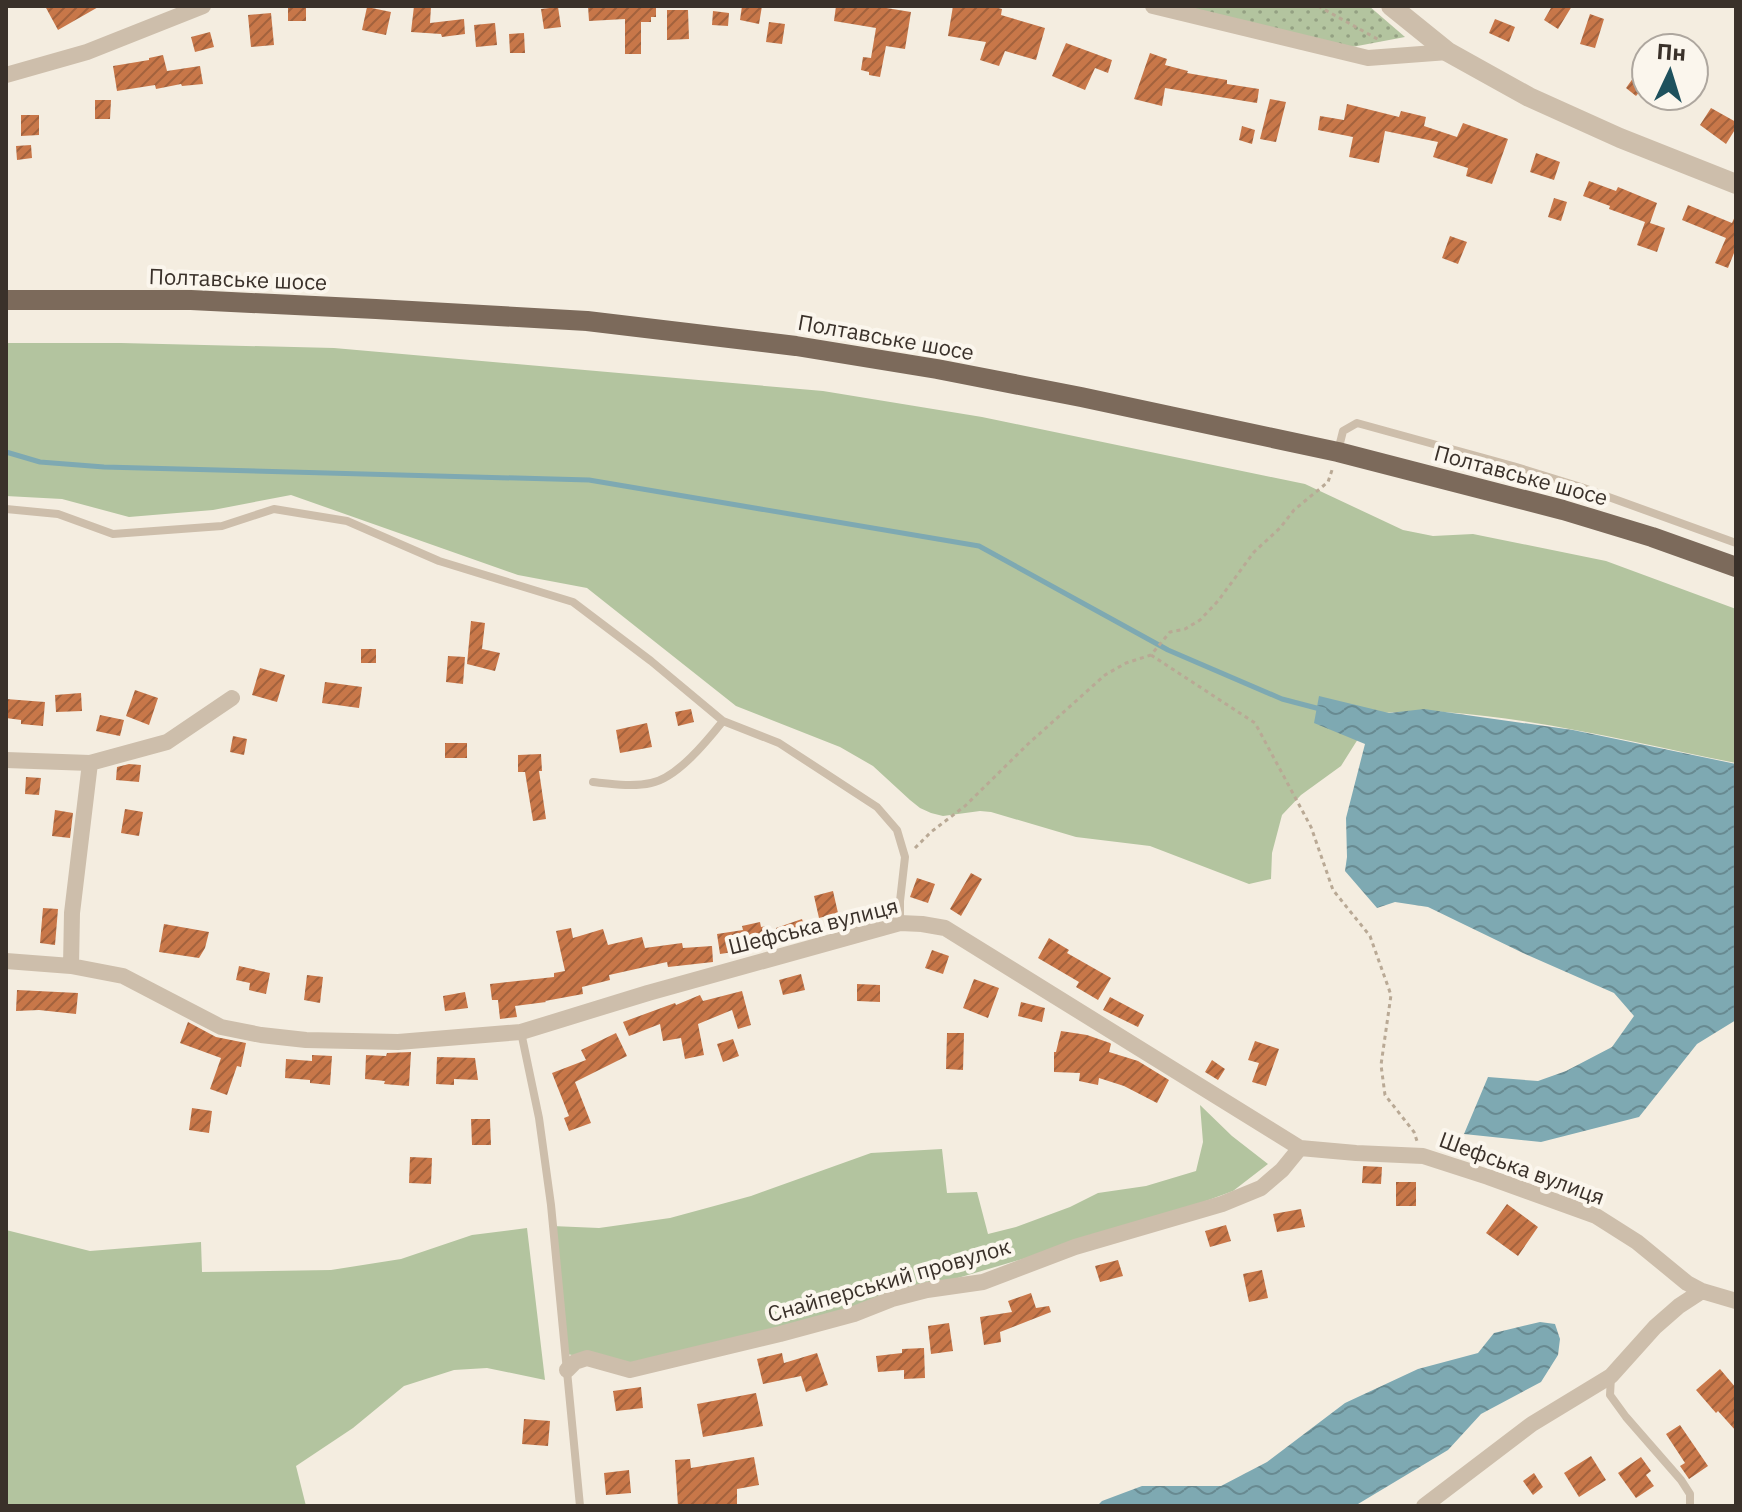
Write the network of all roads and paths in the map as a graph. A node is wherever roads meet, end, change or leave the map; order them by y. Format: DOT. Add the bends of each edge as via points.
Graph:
graph roads {
  1 [pos="203,6"];
  2 [pos="1153,6"];
  3 [pos="1318,6"];
  4 [pos="1391,6"];
  5 [pos="1448,52"];
  6 [pos="1406,54"];
  7 [pos="6,75"];
  8 [pos="1736,184"];
  9 [pos="6,300"];
  10 [pos="1338,452"];
  11 [pos="6,509"];
  12 [pos="1736,543"];
  13 [pos="1736,567"];
  14 [pos="1151,655"];
  15 [pos="232,698"];
  16 [pos="723,721"];
  17 [pos="6,760"];
  18 [pos="90,763"];
  19 [pos="593,782"];
  20 [pos="905,857"];
  21 [pos="900,923"];
  22 [pos="6,961"];
  23 [pos="71,966"];
  24 [pos="521,1032"];
  25 [pos="1300,1148"];
  26 [pos="1423,1156"];
  27 [pos="1702,1291"];
  28 [pos="1736,1301"];
  29 [pos="567,1370"];
  30 [pos="1611,1376"];
  31 [pos="580,1506"];
  32 [pos="1424,1506"];
  33 [pos="1690,1506"];
  1 -- 7 [label="street" via="87,52"];
  2 -- 6 [label="street" via="1368,58"];
  3 -- 6 [label="path"];
  4 -- 5 [label="street"];
  5 -- 6 [label="street"];
  5 -- 8 [label="street" via="1529,97"];
  9 -- 10 [label="main road, Полтавське шосе" via="191,300 587,321 937,369"];
  10 -- 12 [label="lane" via="1343,431 1357,423 1581,487"];
  10 -- 13 [label="main road, Полтавське шосе" via="1563,510"];
  10 -- 14 [label="path" via="1328,482 1254,552 1200,620 1170,632"];
  11 -- 16 [label="lane" via="58,514 113,534 222,526 274,509 347,521 439,561 573,602"];
  14 -- 20 [label="path" via="1105,675"];
  14 -- 26 [label="path" via="1255,723 1311,827 1333,890 1370,936 1391,995 1381,1065 1385,1095 1414,1132"];
  15 -- 18 [label="street" via="167,742"];
  16 -- 19 [label="lane" via="697,752 654,783"];
  16 -- 20 [label="lane" via="779,743 877,807 897,830"];
  17 -- 18 [label="street"];
  18 -- 23 [label="street"];
  20 -- 21 [label="lane"];
  21 -- 24 [label="street, Шефська вулиця"];
  21 -- 25 [label="street, Шефська вулиця" via="945,928"];
  22 -- 23 [label="street, Шефська вулиця"];
  23 -- 24 [label="street, Шефська вулиця" via="123,976 221,1027 261,1035 398,1042"];
  24 -- 29 [label="lane" via="547,1176"];
  25 -- 26 [label="street, Шефська вулиця"];
  25 -- 29 [label="street, Снайперський провулок" via="1261,1188 983,1282 927,1290 780,1334 630,1370 587,1358"];
  26 -- 27 [label="street, Шефська вулиця" via="1596,1216"];
  27 -- 28 [label="street, Шефська вулиця"];
  27 -- 30 [label="street" via="1655,1327"];
  29 -- 31 [label="lane"];
  30 -- 32 [label="street" via="1532,1424"];
  30 -- 33 [label="lane" via="1610,1395 1681,1480"];
}
